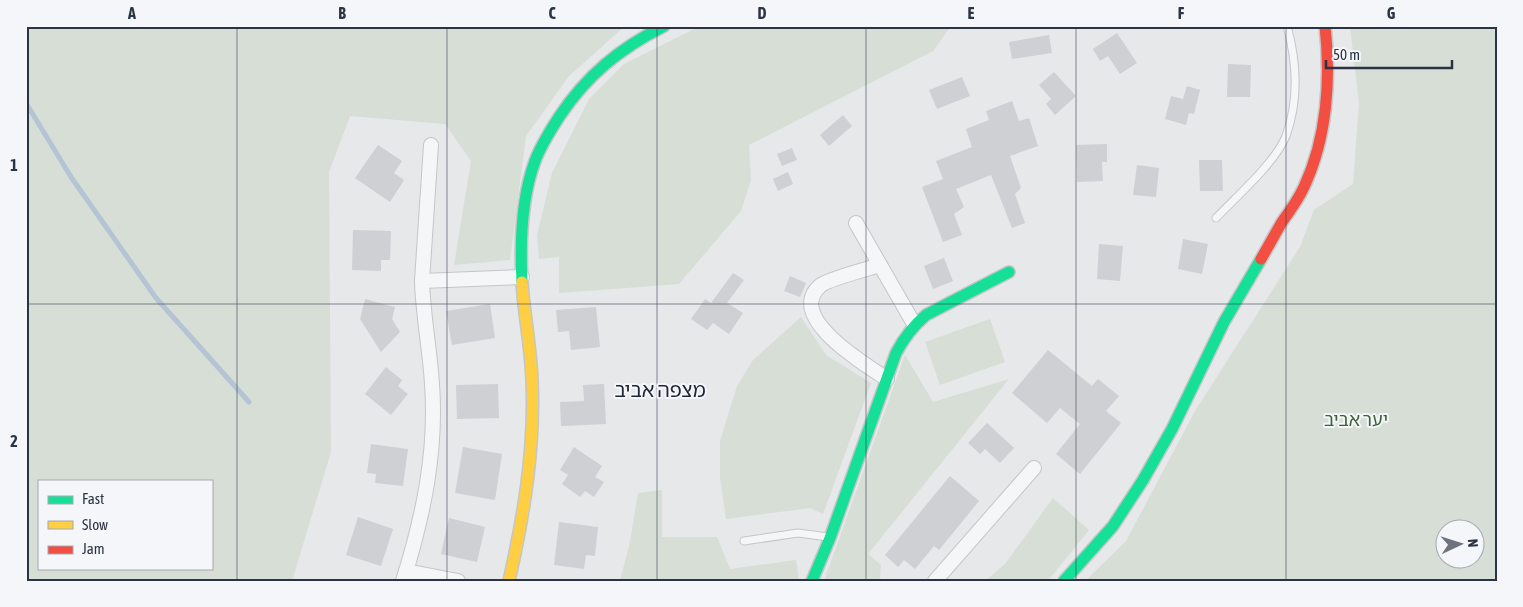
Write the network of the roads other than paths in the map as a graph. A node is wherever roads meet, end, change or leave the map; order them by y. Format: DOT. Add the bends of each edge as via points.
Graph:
graph roads {
  1 [pos="664,26"];
  2 [pos="1288,26"];
  3 [pos="1325,26"];
  4 [pos="431,145"];
  5 [pos="1216,218"];
  6 [pos="856,223"];
  7 [pos="880,265"];
  8 [pos="1009,272"];
  9 [pos="522,277"];
  10 [pos="422,281"];
  11 [pos="914,324"];
  12 [pos="888,379"];
  13 [pos="1034,468"];
  14 [pos="830,538"];
  15 [pos="744,541"];
  16 [pos="404,576"];
  17 [pos="458,581"];
  18 [pos="509,581"];
  19 [pos="812,581"];
  20 [pos="935,581"];
  21 [pos="1064,581"];
  1 -- 9 [label="street" via="623,48 603,64 572,98 543,143 535,162 525,210"];
  2 -- 5 [label="lane" via="1296,74 1285,137 1268,162"];
  3 -- 21 [label="street" via="1328,84 1325,114 1307,181 1224,324 1154,464 1114,526"];
  4 -- 10 [label="street"];
  6 -- 7 [label="street"];
  7 -- 11 [label="street"];
  7 -- 12 [label="street" via="822,284 812,295 811,308 832,340"];
  8 -- 11 [label="street"];
  9 -- 10 [label="street"];
  9 -- 18 [label="street" via="532,380 532,419 525,508"];
  10 -- 16 [label="street" via="433,422 423,511"];
  11 -- 12 [label="street" via="896,354"];
  12 -- 14 [label="street"];
  13 -- 20 [label="street"];
  14 -- 15 [label="lane" via="798,533"];
  14 -- 19 [label="street"];
  16 -- 17 [label="street"];
}
